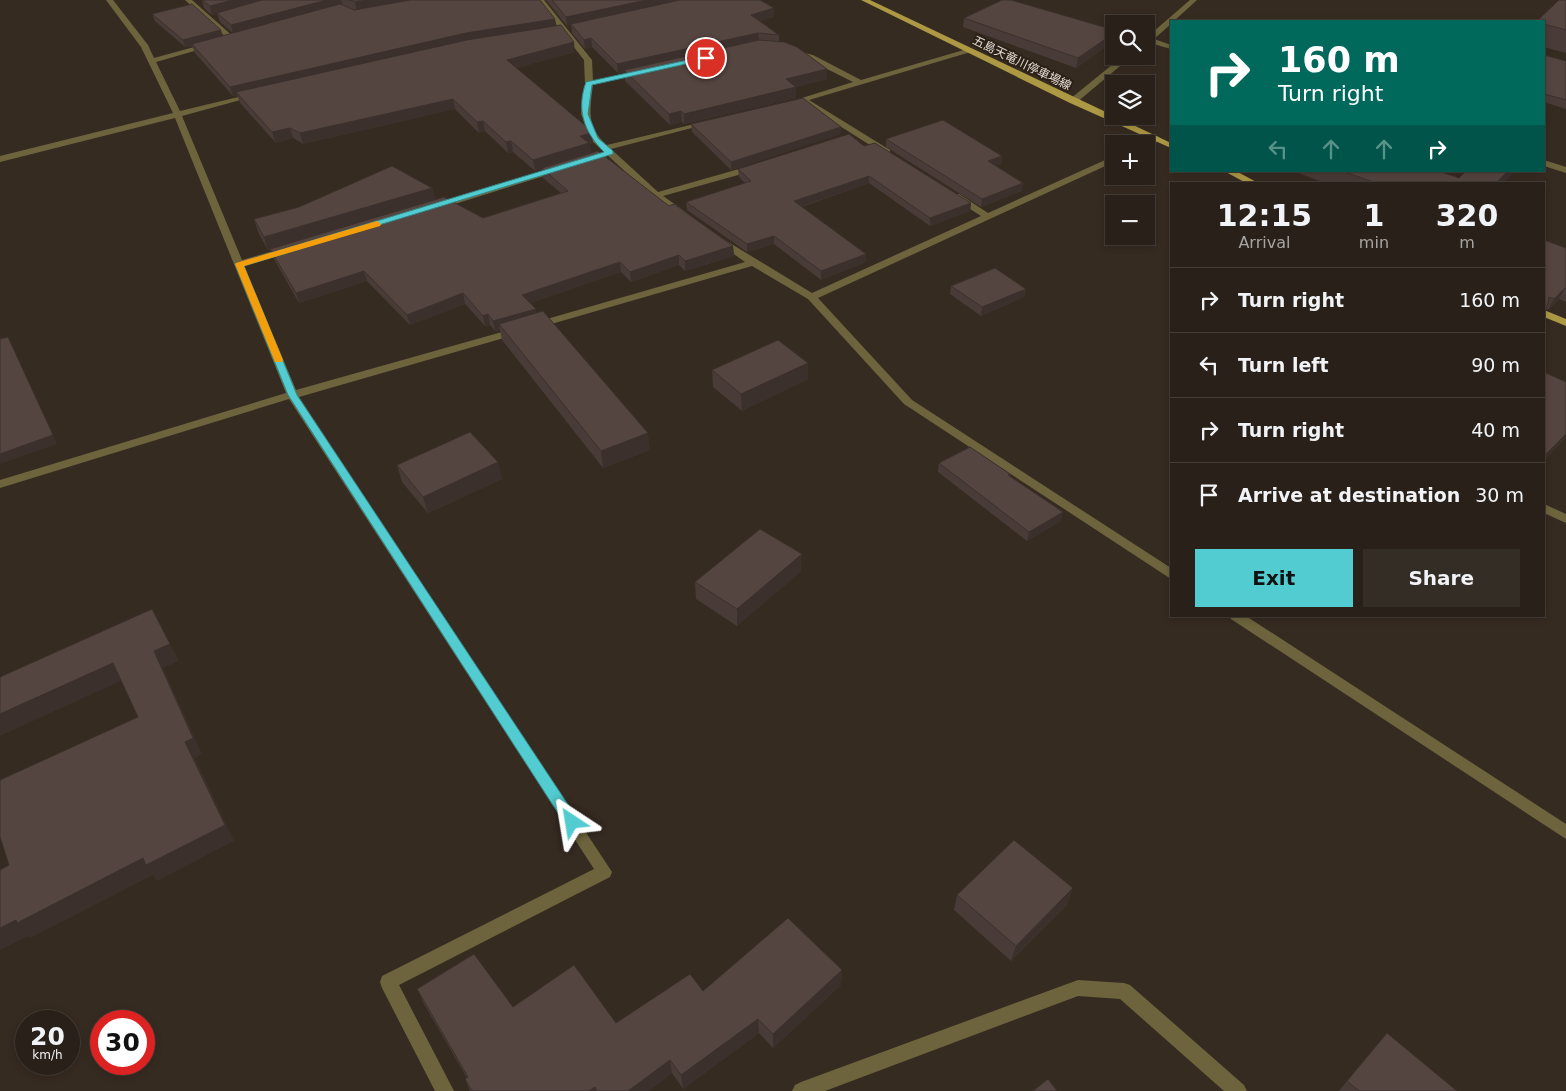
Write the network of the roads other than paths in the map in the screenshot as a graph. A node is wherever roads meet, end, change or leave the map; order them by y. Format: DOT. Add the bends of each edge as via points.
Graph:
graph roads {
  1 [pos="109,0"];
  2 [pos="188,0"];
  3 [pos="864,0"];
  4 [pos="1194,0"];
  5 [pos="544,2"];
  6 [pos="219,18"];
  7 [pos="210,20"];
  8 [pos="1172,20"];
  9 [pos="1170,21"];
  10 [pos="574,29"];
  11 [pos="564,31"];
  12 [pos="554,32"];
  13 [pos="1155,35"];
  14 [pos="241,37"];
  15 [pos="232,39"];
  16 [pos="1155,43"];
  17 [pos="1170,47"];
  18 [pos="785,48"];
  19 [pos="970,51"];
  20 [pos="152,61"];
  21 [pos="1117,65"];
  22 [pos="646,71"];
  23 [pos="860,83"];
  24 [pos="589,84"];
  25 [pos="262,94"];
  26 [pos="804,100"];
  27 [pos="1073,101"];
  28 [pos="786,104"];
  29 [pos="177,113"];
  30 [pos="719,120"];
  31 [pos="857,134"];
  32 [pos="848,137"];
  33 [pos="1157,139"];
  34 [pos="1170,146"];
  35 [pos="605,152"];
  36 [pos="0,159"];
  37 [pos="898,160"];
  38 [pos="1105,163"];
  39 [pos="1545,163"];
  40 [pos="765,164"];
  41 [pos="564,167"];
  42 [pos="1566,170"];
  43 [pos="1230,172"];
  44 [pos="1252,182"];
  45 [pos="947,191"];
  46 [pos="656,195"];
  47 [pos="425,210"];
  48 [pos="988,217"];
  49 [pos="689,218"];
  50 [pos="713,235"];
  51 [pos="295,248"];
  52 [pos="239,264"];
  53 [pos="753,264"];
  54 [pos="812,297"];
  55 [pos="1545,313"];
  56 [pos="1566,323"];
  57 [pos="292,395"];
  58 [pos="0,484"];
  59 [pos="1545,508"];
  60 [pos="1566,519"];
  61 [pos="1170,573"];
  62 [pos="1238,617"];
  63 [pos="1566,832"];
  64 [pos="445,1091"];
  65 [pos="801,1091"];
  66 [pos="1238,1091"];
  1 -- 20 [label="street"];
  2 -- 7 [label="street"];
  3 -- 19 [label="main road, 五島天竜川停車場線"];
  4 -- 8 [label="street"];
  5 -- 11 [label="street"];
  6 -- 7 [label="street"];
  7 -- 15 [label="street"];
  9 -- 13 [label="street"];
  10 -- 11 [label="street"];
  11 -- 12 [label="street"];
  11 -- 24 [label="street" via="588,60"];
  14 -- 15 [label="street"];
  15 -- 20 [label="street"];
  16 -- 17 [label="street"];
  18 -- 23 [label="street"];
  19 -- 23 [label="street"];
  19 -- 27 [label="main road, 五島天竜川停車場線"];
  20 -- 29 [label="street"];
  21 -- 27 [label="street"];
  22 -- 24 [label="street"];
  23 -- 26 [label="street"];
  24 -- 35 [label="street" via="585,114 595,139"];
  25 -- 29 [label="street"];
  26 -- 28 [label="street"];
  26 -- 31 [label="street"];
  27 -- 33 [label="main road, 五島天竜川停車場線"];
  29 -- 36 [label="street"];
  29 -- 52 [label="street"];
  30 -- 35 [label="street"];
  31 -- 32 [label="street"];
  31 -- 37 [label="street"];
  33 -- 34 [label="main road, 五島天竜川停車場線"];
  35 -- 46 [label="street"];
  38 -- 48 [label="street"];
  39 -- 42 [label="street"];
  40 -- 46 [label="street"];
  41 -- 47 [label="street"];
  43 -- 44 [label="main road"];
  45 -- 48 [label="street"];
  46 -- 49 [label="street"];
  48 -- 54 [label="street"];
  50 -- 53 [label="street"];
  51 -- 52 [label="street"];
  52 -- 57 [label="street"];
  53 -- 54 [label="street"];
  53 -- 57 [label="street"];
  54 -- 61 [label="street" via="908,402"];
  55 -- 56 [label="main road"];
  57 -- 58 [label="street"];
  57 -- 64 [label="street" via="604,872 388,982"];
  59 -- 60 [label="street"];
  62 -- 63 [label="street"];
  65 -- 66 [label="street" via="1078,988 1124,991"];
}
